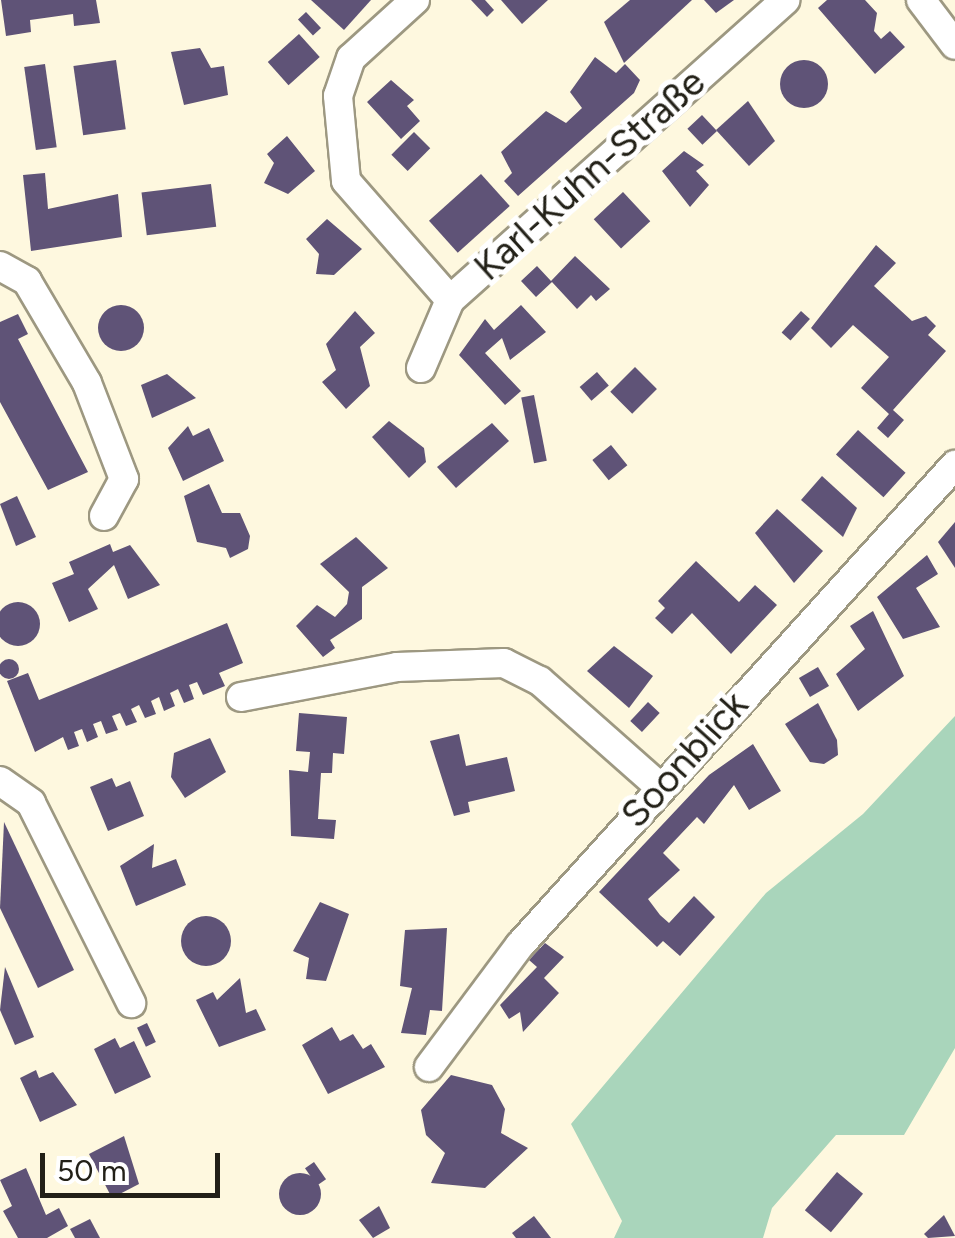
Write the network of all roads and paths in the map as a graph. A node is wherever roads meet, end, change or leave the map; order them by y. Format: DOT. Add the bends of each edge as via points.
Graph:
graph roads {
  1 [pos="415,0"];
  2 [pos="786,0"];
  3 [pos="920,0"];
  4 [pos="949,26"];
  5 [pos="0,266"];
  6 [pos="450,300"];
  7 [pos="422,368"];
  8 [pos="955,466"];
  9 [pos="104,516"];
  10 [pos="240,696"];
  11 [pos="0,781"];
  12 [pos="660,787"];
  13 [pos="131,1002"];
  14 [pos="430,1067"];
  1 -- 6 [label="street" via="351,58 338,96 346,181"];
  2 -- 6 [label="street, Karl-Kuhn-Straße"];
  3 -- 4 [label="street"];
  5 -- 9 [label="street" via="26,281 87,383 124,479"];
  6 -- 7 [label="street, Karl-Kuhn-Straße"];
  8 -- 12 [label="street, Soonblick"];
  10 -- 12 [label="street" via="397,667 504,663 540,680"];
  11 -- 13 [label="street" via="31,803"];
  12 -- 14 [label="street, Soonblick" via="520,945"];
}
